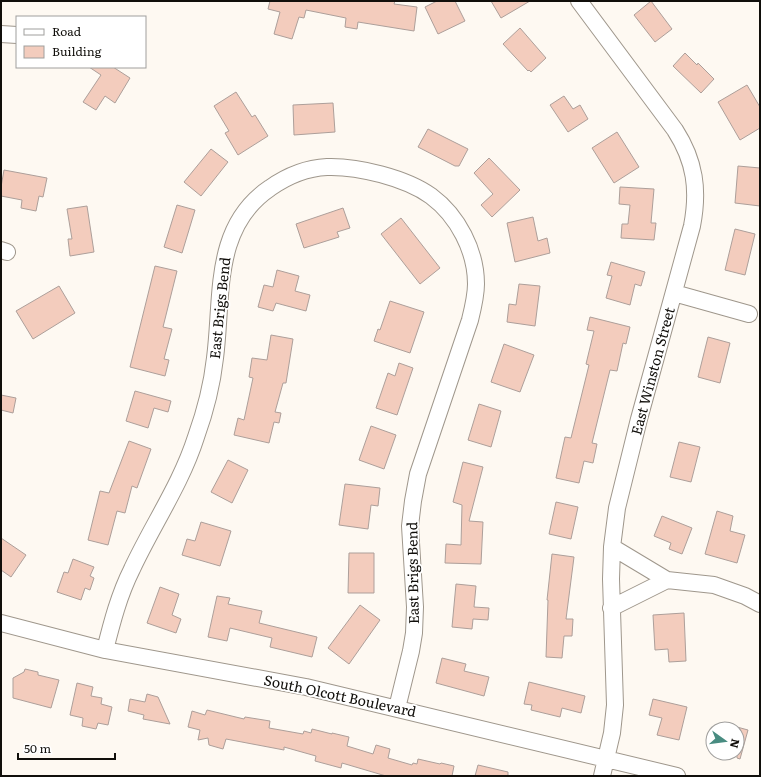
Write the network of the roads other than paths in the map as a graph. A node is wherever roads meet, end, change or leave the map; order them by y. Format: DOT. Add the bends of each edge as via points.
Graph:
graph roads {
  1 [pos="579,1"];
  2 [pos="1,34"];
  3 [pos="16,35"];
  4 [pos="674,293"];
  5 [pos="749,314"];
  6 [pos="612,547"];
  7 [pos="667,580"];
  8 [pos="760,604"];
  9 [pos="611,608"];
  10 [pos="2,626"];
  11 [pos="105,650"];
  12 [pos="397,708"];
  13 [pos="606,759"];
  14 [pos="602,776"];
  15 [pos="677,776"];
  1 -- 4 [label="street, East Winston Street" via="675,130 690,159 696,188 696,208"];
  2 -- 3 [label="street"];
  4 -- 5 [label="street"];
  4 -- 6 [label="street, East Winston Street" via="621,489"];
  6 -- 7 [label="street"];
  6 -- 9 [label="street, East Winston Street"];
  7 -- 8 [label="street" via="714,585"];
  7 -- 9 [label="street"];
  9 -- 13 [label="street, East Winston Street" via="615,705"];
  10 -- 11 [label="street, South Olcott Boulevard"];
  11 -- 12 [label="street, South Olcott Boulevard" via="306,687"];
  11 -- 12 [label="street, East Brigs Bend" via="122,591 132,567 178,484 205,409 215,358 223,264 233,231 257,196 294,174 314,168 361,170 421,190 448,212 468,244 476,282 470,320 418,474 410,526 414,633"];
  12 -- 13 [label="street, South Olcott Boulevard"];
  13 -- 14 [label="street, East Winston Street"];
  13 -- 15 [label="street, South Olcott Boulevard"];
}
